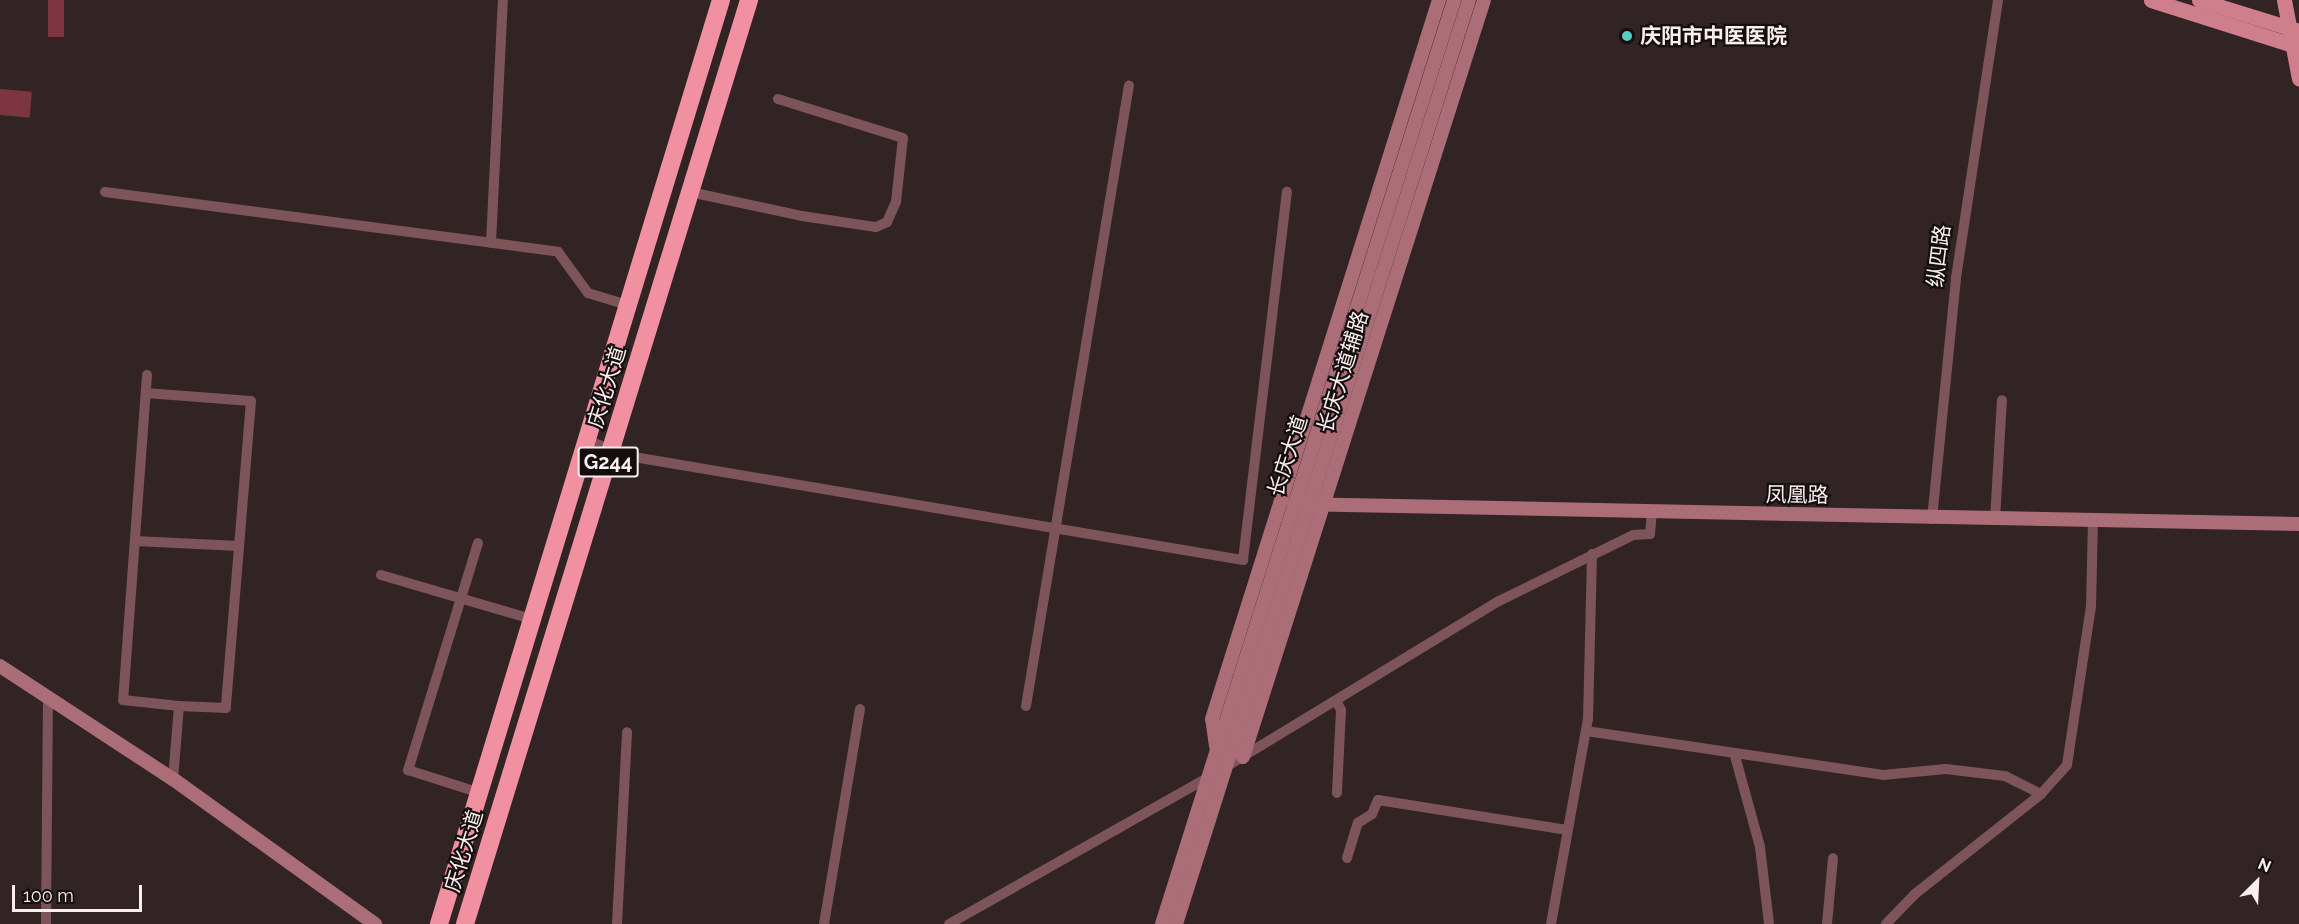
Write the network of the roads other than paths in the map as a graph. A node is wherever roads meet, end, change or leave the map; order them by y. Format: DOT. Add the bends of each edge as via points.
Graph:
graph roads {
  1 [pos="503,0"];
  2 [pos="721,0"];
  3 [pos="749,0"];
  4 [pos="1438,0"];
  5 [pos="1454,0"];
  6 [pos="1469,0"];
  7 [pos="1484,0"];
  8 [pos="1995,0"];
  9 [pos="2151,0"];
  10 [pos="2199,0"];
  11 [pos="2284,0"];
  12 [pos="2295,38"];
  13 [pos="2299,79"];
  14 [pos="1129,85"];
  15 [pos="778,99"];
  16 [pos="105,192"];
  17 [pos="690,192"];
  18 [pos="1287,192"];
  19 [pos="491,243"];
  20 [pos="627,305"];
  21 [pos="147,375"];
  22 [pos="146,393"];
  23 [pos="2002,400"];
  24 [pos="586,440"];
  25 [pos="611,450"];
  26 [pos="1296,501"];
  27 [pos="1318,501"];
  28 [pos="1652,512"];
  29 [pos="1930,515"];
  30 [pos="2299,516"];
  31 [pos="1995,517"];
  32 [pos="2093,521"];
  33 [pos="2299,524"];
  34 [pos="1056,528"];
  35 [pos="135,541"];
  36 [pos="478,543"];
  37 [pos="239,546"];
  38 [pos="1592,554"];
  39 [pos="381,574"];
  40 [pos="461,599"];
  41 [pos="531,619"];
  42 [pos="0,666"];
  43 [pos="48,699"];
  44 [pos="1336,701"];
  45 [pos="179,706"];
  46 [pos="1026,706"];
  47 [pos="860,709"];
  48 [pos="1586,731"];
  49 [pos="627,732"];
  50 [pos="1217,752"];
  51 [pos="1735,756"];
  52 [pos="1243,757"];
  53 [pos="1226,767"];
  54 [pos="1208,778"];
  55 [pos="173,779"];
  56 [pos="480,793"];
  57 [pos="1336,793"];
  58 [pos="2041,794"];
  59 [pos="1567,830"];
  60 [pos="1347,858"];
  61 [pos="1833,858"];
  62 [pos="46,924"];
  63 [pos="375,924"];
  64 [pos="439,924"];
  65 [pos="465,924"];
  66 [pos="617,924"];
  67 [pos="824,924"];
  68 [pos="949,924"];
  69 [pos="1162,924"];
  70 [pos="1176,924"];
  71 [pos="1551,924"];
  72 [pos="1769,924"];
  73 [pos="1827,924"];
  74 [pos="1886,924"];
  1 -- 19 [label="street"];
  2 -- 20 [label="highway, 庆化大道 / G244"];
  3 -- 17 [label="highway, 庆化大道 / G244"];
  4 -- 50 [label="street, 长庆大道辅路" via="1212,719"];
  5 -- 26 [label="street, 长庆大道"];
  6 -- 27 [label="street, 长庆大道"];
  7 -- 27 [label="street, 长庆大道辅路"];
  8 -- 29 [label="street, 纵四路" via="1956,279"];
  9 -- 12 [label="main road"];
  10 -- 12 [label="main road"];
  11 -- 12 [label="main road"];
  12 -- 13 [label="main road"];
  14 -- 34 [label="street"];
  15 -- 17 [label="street" via="903,138 896,202 887,222 876,227 802,216"];
  16 -- 19 [label="street"];
  17 -- 25 [label="highway, 庆化大道 / G244"];
  18 -- 34 [label="street" via="1243,560"];
  19 -- 20 [label="street" via="558,252 588,293"];
  20 -- 24 [label="highway, 庆化大道 / G244"];
  21 -- 22 [label="street"];
  22 -- 35 [label="street"];
  22 -- 37 [label="street" via="251,401"];
  23 -- 31 [label="street"];
  24 -- 25 [label="street"];
  24 -- 41 [label="highway, 庆化大道 / G244"];
  25 -- 34 [label="street"];
  25 -- 65 [label="highway, 庆化大道 / G244"];
  26 -- 27 [label="street, 凤凰路"];
  26 -- 50 [label="street, 长庆大道"];
  27 -- 28 [label="street, 凤凰路"];
  27 -- 29 [label="street, 凤凰路"];
  27 -- 52 [label="street, 长庆大道辅路"];
  27 -- 53 [label="street, 长庆大道"];
  28 -- 29 [label="street, 凤凰路"];
  28 -- 38 [label="street" via="1650,534"];
  29 -- 31 [label="street, 凤凰路"];
  30 -- 31 [label="street, 凤凰路"];
  31 -- 32 [label="street, 凤凰路"];
  32 -- 33 [label="street, 凤凰路"];
  32 -- 58 [label="street" via="2091,607 2067,765"];
  34 -- 46 [label="street"];
  35 -- 37 [label="street"];
  35 -- 45 [label="street" via="123,700"];
  36 -- 40 [label="street"];
  37 -- 45 [label="street" via="226,708"];
  38 -- 44 [label="street" via="1499,601"];
  38 -- 48 [label="street"];
  39 -- 40 [label="street"];
  40 -- 41 [label="street"];
  40 -- 56 [label="street" via="408,770"];
  41 -- 56 [label="highway, 庆化大道 / G244"];
  42 -- 43 [label="street"];
  43 -- 55 [label="street"];
  43 -- 62 [label="street"];
  44 -- 52 [label="street"];
  44 -- 57 [label="street" via="1341,710"];
  45 -- 55 [label="street"];
  47 -- 67 [label="street"];
  48 -- 51 [label="street"];
  48 -- 59 [label="street"];
  49 -- 66 [label="street"];
  50 -- 54 [label="street, 长庆大道"];
  51 -- 58 [label="street" via="1883,775 1946,769 2005,776"];
  51 -- 72 [label="street" via="1760,847"];
  52 -- 53 [label="street"];
  53 -- 54 [label="street"];
  53 -- 70 [label="street, 长庆大道"];
  54 -- 68 [label="street"];
  54 -- 69 [label="street, 长庆大道"];
  55 -- 63 [label="street"];
  56 -- 64 [label="highway, 庆化大道 / G244"];
  58 -- 74 [label="street" via="1915,894"];
  59 -- 60 [label="street" via="1378,800 1372,814 1358,823"];
  59 -- 71 [label="street"];
  61 -- 73 [label="street"];
}
